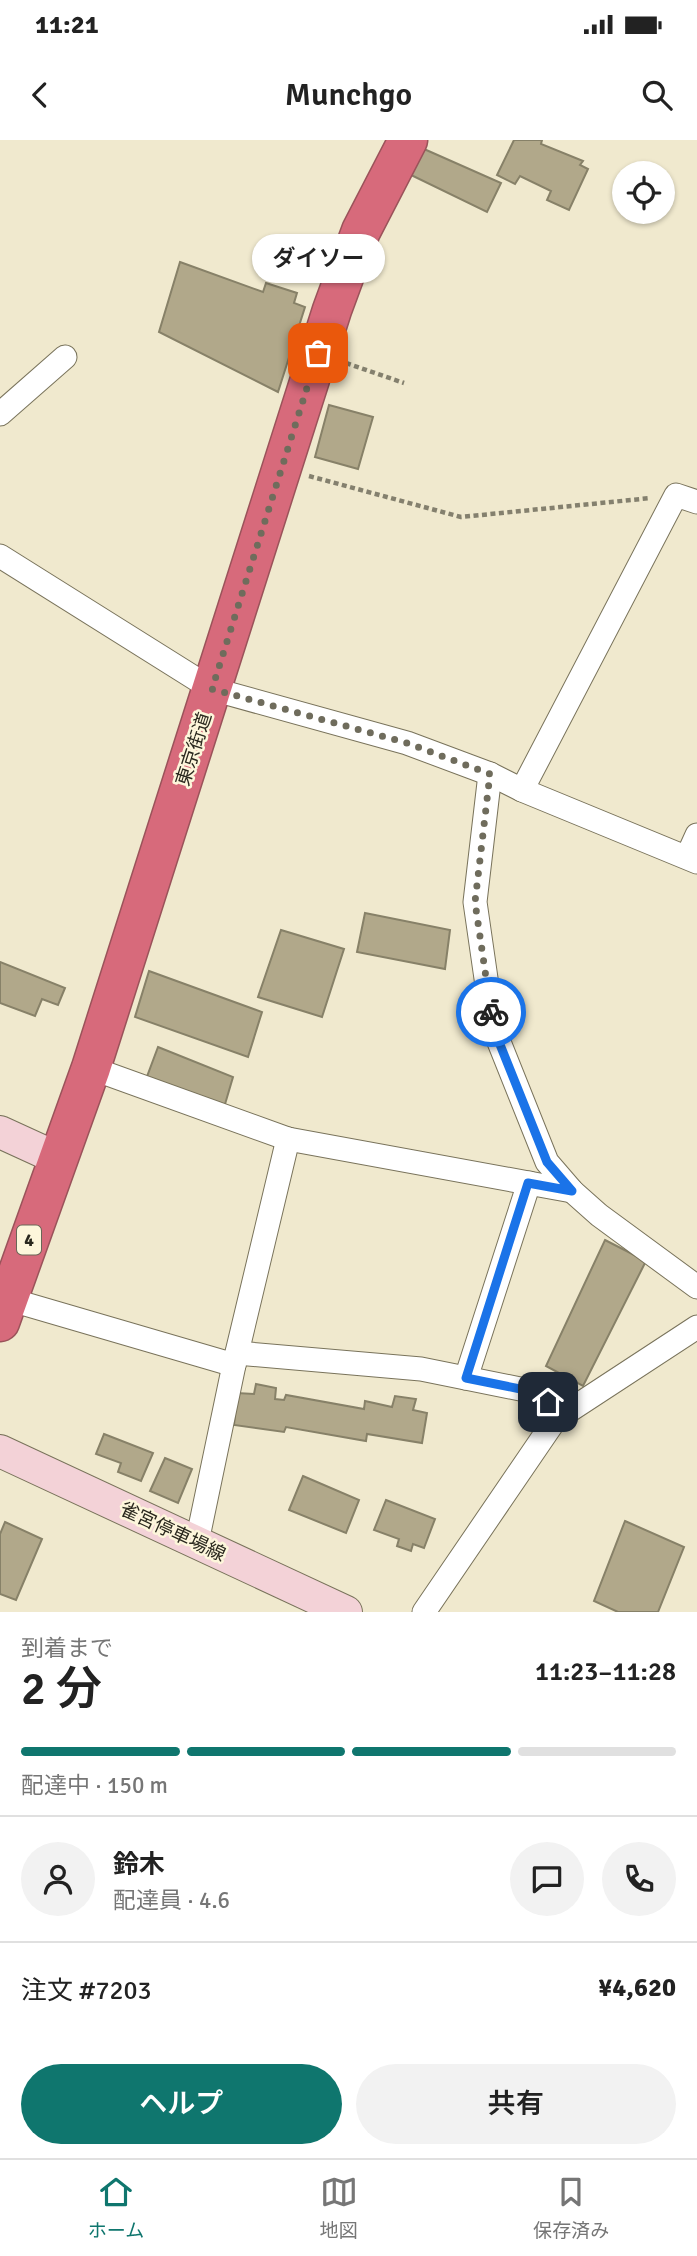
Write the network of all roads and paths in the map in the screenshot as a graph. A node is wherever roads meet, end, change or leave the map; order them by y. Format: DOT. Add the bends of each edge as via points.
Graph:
graph roads {
  1 [pos="408,140"];
  2 [pos="318,353"];
  3 [pos="65,357"];
  4 [pos="404,383"];
  5 [pos="0,414"];
  6 [pos="283,469"];
  7 [pos="687,498"];
  8 [pos="0,556"];
  9 [pos="212,689"];
  10 [pos="490,774"];
  11 [pos="522,790"];
  12 [pos="697,835"];
  13 [pos="692,859"];
  14 [pos="91,1068"];
  15 [pos="0,1132"];
  16 [pos="288,1139"];
  17 [pos="59,1159"];
  18 [pos="528,1183"];
  19 [pos="572,1191"];
  20 [pos="697,1287"];
  21 [pos="4,1310"];
  22 [pos="695,1330"];
  23 [pos="236,1359"];
  24 [pos="466,1378"];
  25 [pos="566,1413"];
  26 [pos="0,1451"];
  27 [pos="197,1542"];
  28 [pos="346,1612"];
  29 [pos="424,1612"];
  1 -- 2 [label="highway, 東京街道 / 4" via="361,231"];
  2 -- 4 [label="path"];
  2 -- 6 [label="highway, 東京街道 / 4"];
  3 -- 5 [label="street"];
  6 -- 7 [label="path" via="461,517"];
  6 -- 9 [label="highway, 東京街道 / 4"];
  7 -- 11 [label="street"];
  8 -- 9 [label="street"];
  9 -- 10 [label="street" via="407,743"];
  9 -- 14 [label="highway, 東京街道 / 4"];
  10 -- 11 [label="street"];
  10 -- 19 [label="street" via="475,902 493,1027 547,1162"];
  11 -- 13 [label="street"];
  12 -- 13 [label="street"];
  14 -- 16 [label="street"];
  14 -- 17 [label="highway, 東京街道 / 4"];
  15 -- 17 [label="main road"];
  16 -- 18 [label="street"];
  16 -- 23 [label="street"];
  17 -- 21 [label="highway, 東京街道 / 4"];
  18 -- 19 [label="street"];
  18 -- 24 [label="street"];
  19 -- 20 [label="street"];
  21 -- 23 [label="street"];
  22 -- 25 [label="street"];
  23 -- 24 [label="street" via="421,1369"];
  23 -- 27 [label="street"];
  24 -- 25 [label="street" via="530,1391"];
  25 -- 29 [label="street" via="555,1420"];
  26 -- 27 [label="main road, 雀宮停車場線"];
  27 -- 28 [label="main road, 雀宮停車場線"];
}
